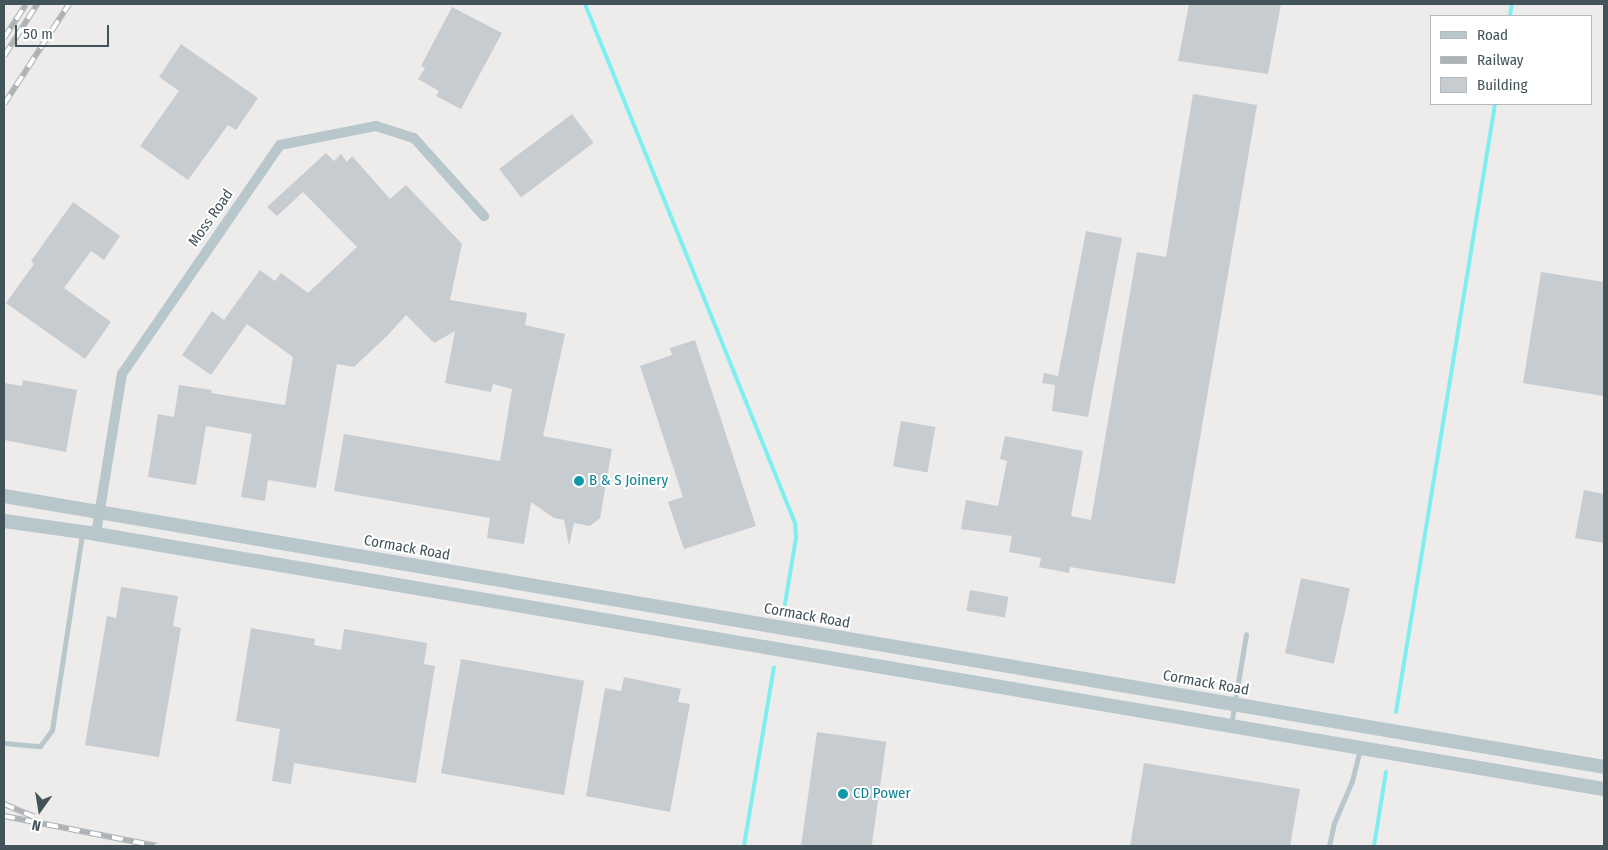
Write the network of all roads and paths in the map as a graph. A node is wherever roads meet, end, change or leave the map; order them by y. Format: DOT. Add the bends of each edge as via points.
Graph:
graph roads {
  1 [pos="484,216"];
  2 [pos="4,496"];
  3 [pos="99,512"];
  4 [pos="4,521"];
  5 [pos="89,533"];
  6 [pos="1246,634"];
  7 [pos="1234,704"];
  8 [pos="1231,726"];
  9 [pos="4,742"];
  10 [pos="1360,748"];
  11 [pos="1604,768"];
  12 [pos="1604,789"];
  13 [pos="1329,846"];
  1 -- 3 [label="street, Moss Road" via="414,138 376,126 280,145 122,374"];
  2 -- 3 [label="street, Cormack Road"];
  3 -- 5 [label="street, Moss Road"];
  3 -- 7 [label="street, Cormack Road"];
  4 -- 5 [label="street"];
  5 -- 8 [label="street"];
  5 -- 9 [label="lane" via="52,730 40,746"];
  6 -- 7 [label="lane"];
  7 -- 8 [label="lane"];
  7 -- 11 [label="street, Cormack Road"];
  8 -- 10 [label="street"];
  10 -- 12 [label="street"];
  10 -- 13 [label="lane"];
}
